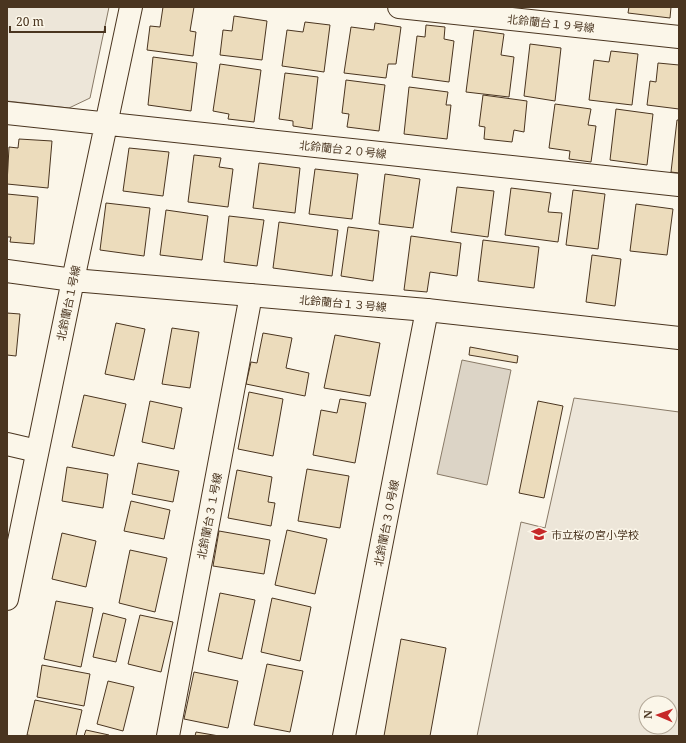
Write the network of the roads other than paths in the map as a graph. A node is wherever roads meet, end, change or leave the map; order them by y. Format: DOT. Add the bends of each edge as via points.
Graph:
graph roads {
  1 [pos="131,7"];
  2 [pos="398,7"];
  3 [pos="679,37"];
  4 [pos="7,112"];
  5 [pos="107,124"];
  6 [pos="679,184"];
  7 [pos="7,271"];
  8 [pos="73,280"];
  9 [pos="252,295"];
  10 [pos="427,310"];
  11 [pos="679,338"];
  12 [pos="7,444"];
  13 [pos="37,451"];
  14 [pos="7,599"];
  15 [pos="168,736"];
  16 [pos="344,736"];
  1 -- 5 [label="street, 北鈴蘭台１号線"];
  2 -- 3 [label="street, 北鈴蘭台１９号線"];
  4 -- 5 [label="street, 北鈴蘭台２０号線"];
  5 -- 6 [label="street, 北鈴蘭台２０号線"];
  5 -- 8 [label="street, 北鈴蘭台１号線"];
  7 -- 8 [label="street, 北鈴蘭台１３号線"];
  8 -- 9 [label="street, 北鈴蘭台１３号線"];
  8 -- 13 [label="street, 北鈴蘭台１号線"];
  9 -- 10 [label="street, 北鈴蘭台１３号線"];
  9 -- 15 [label="street, 北鈴蘭台３１号線"];
  10 -- 11 [label="street, 北鈴蘭台１３号線"];
  10 -- 16 [label="street, 北鈴蘭台３０号線"];
  12 -- 13 [label="street"];
  13 -- 14 [label="street, 北鈴蘭台１号線"];
}
